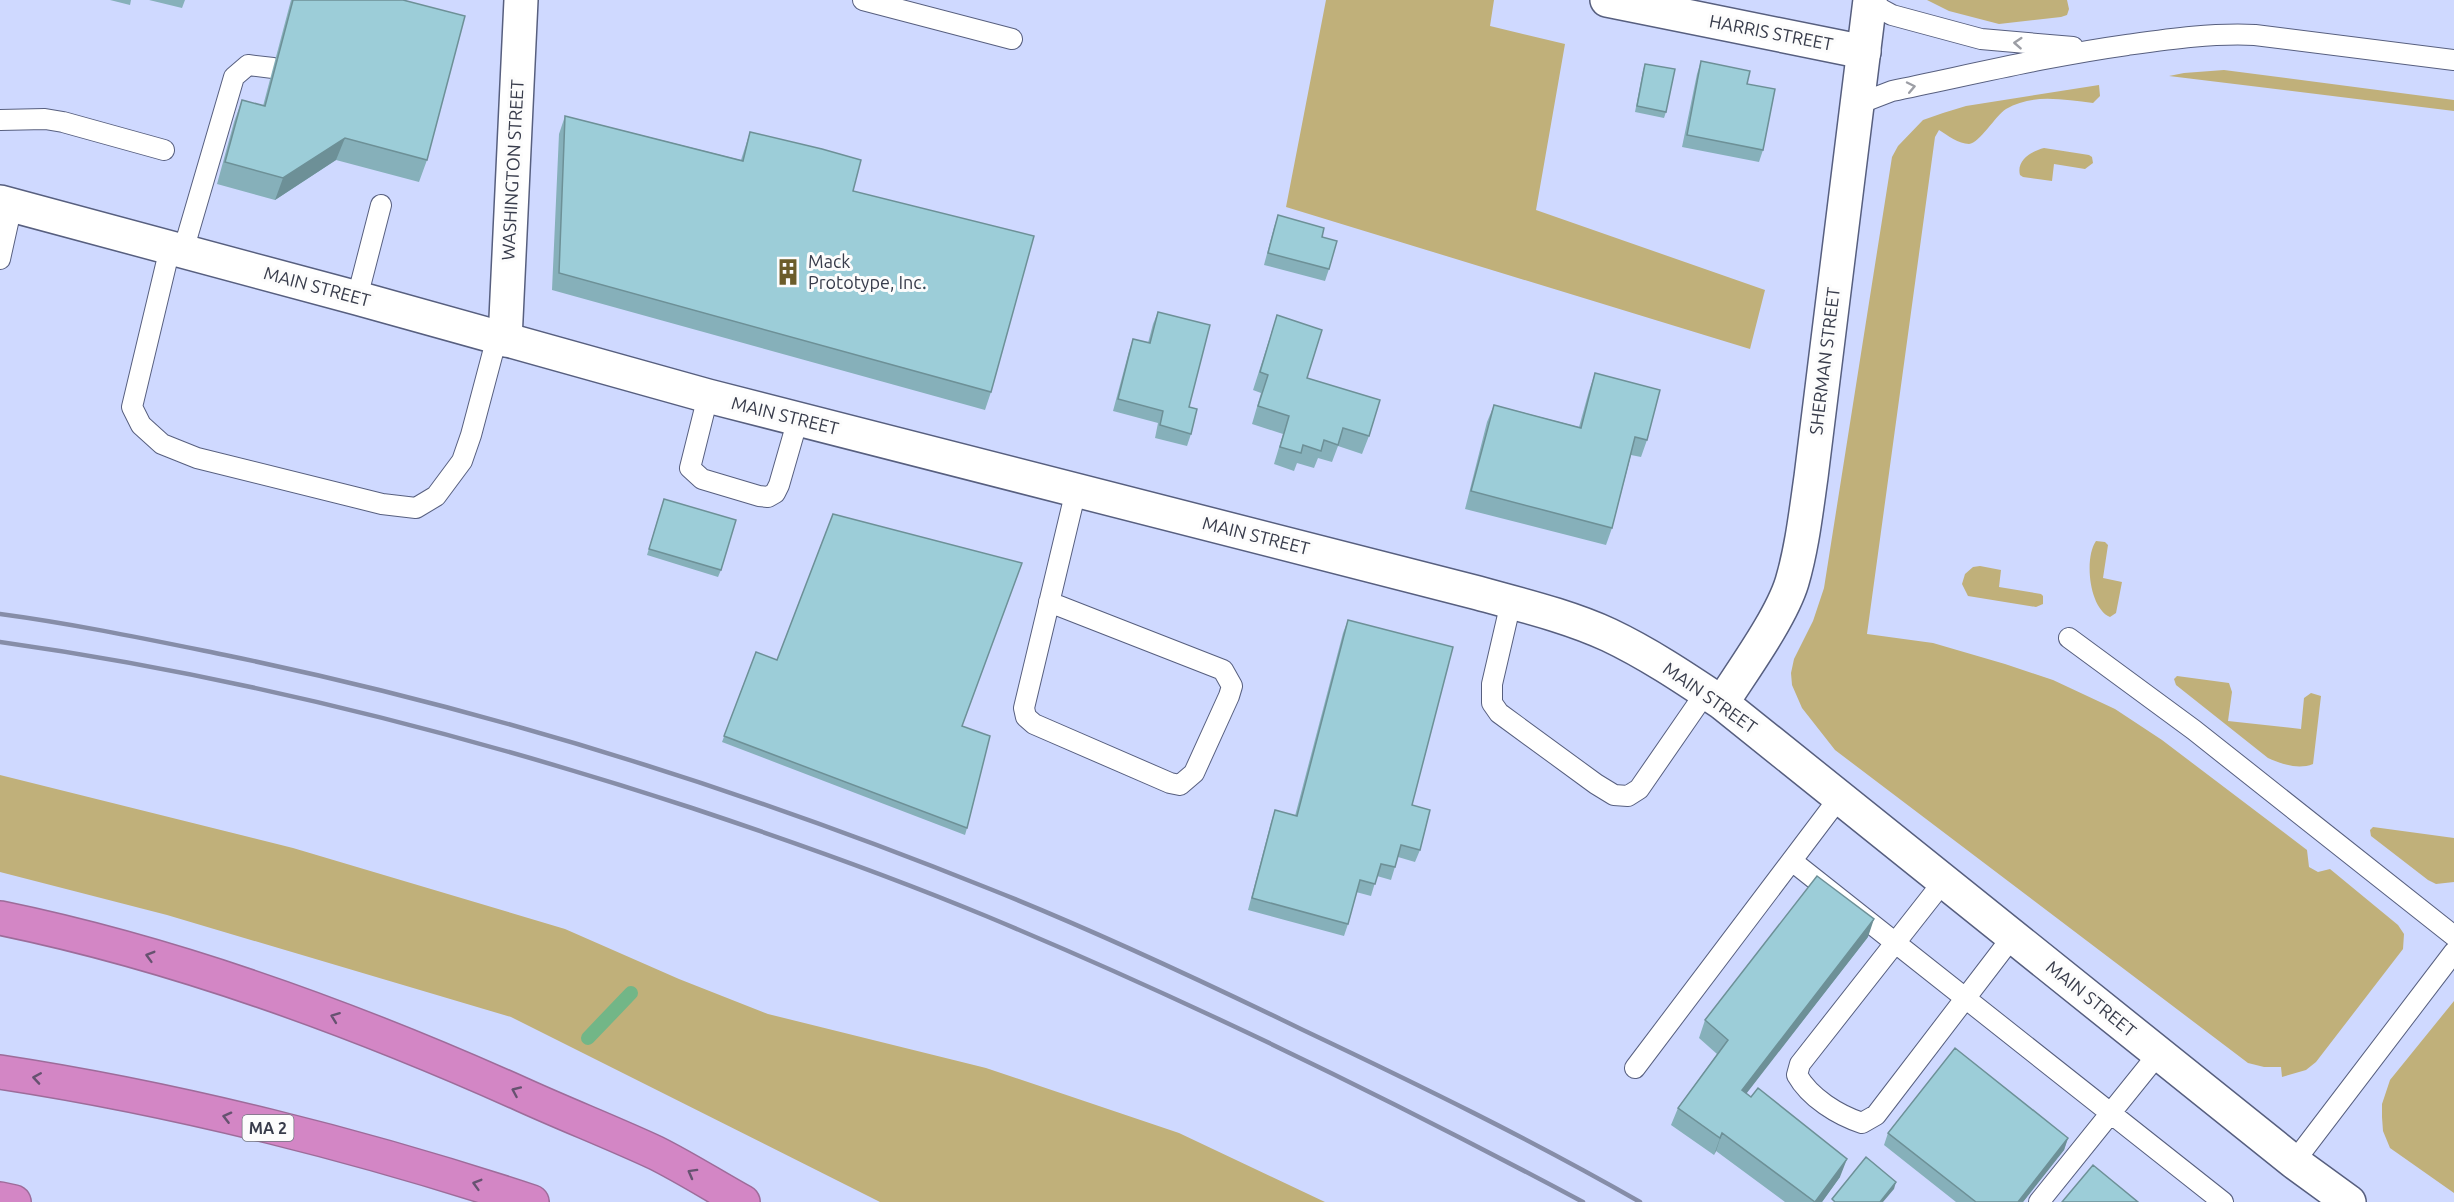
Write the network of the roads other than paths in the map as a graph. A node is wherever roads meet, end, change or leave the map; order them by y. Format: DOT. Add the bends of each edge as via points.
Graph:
graph roads {
  1 [pos="521,0"];
  2 [pos="863,0"];
  3 [pos="1607,0"];
  4 [pos="1871,0"];
  5 [pos="1012,39"];
  6 [pos="2097,49"];
  7 [pos="1864,52"];
  8 [pos="2454,60"];
  9 [pos="273,68"];
  10 [pos="1857,107"];
  11 [pos="0,120"];
  12 [pos="164,150"];
  13 [pos="6,204"];
  14 [pos="381,205"];
  15 [pos="177,250"];
  16 [pos="0,258"];
  17 [pos="357,298"];
  18 [pos="501,338"];
  19 [pos="708,396"];
  20 [pos="798,419"];
  21 [pos="1076,490"];
  22 [pos="1049,602"];
  23 [pos="1511,602"];
  24 [pos="2069,638"];
  25 [pos="1714,698"];
  26 [pos="1839,798"];
  27 [pos="1792,861"];
  28 [pos="1943,882"];
  29 [pos="0,918"];
  30 [pos="2013,936"];
  31 [pos="2454,936"];
  32 [pos="1895,942"];
  33 [pos="2454,952"];
  34 [pos="1965,998"];
  35 [pos="2159,1053"];
  36 [pos="1635,1068"];
  37 [pos="0,1072"];
  38 [pos="2111,1113"];
  39 [pos="2294,1162"];
  40 [pos="0,1199"];
  41 [pos="2344,1201"];
  42 [pos="14,1202"];
  43 [pos="532,1202"];
  44 [pos="743,1202"];
  45 [pos="2039,1202"];
  46 [pos="2223,1202"];
  1 -- 18 [label="main road, WASHINGTON STREET"];
  2 -- 5 [label="lane"];
  3 -- 7 [label="main road, HARRIS STREET"];
  6 -- 4 [label="lane, one-way" via="1981,39 1892,15"];
  4 -- 7 [label="main road, SHERMAN STREET"];
  6 -- 8 [label="lane" via="2222,33"];
  10 -- 6 [label="lane, one-way" via="1892,91"];
  7 -- 10 [label="main road, SHERMAN STREET"];
  9 -- 15 [label="lane" via="248,65 234,77"];
  10 -- 25 [label="main road, SHERMAN STREET" via="1800,551 1791,585 1778,610"];
  11 -- 12 [label="lane" via="63,122"];
  13 -- 15 [label="main road, MAIN STREET"];
  13 -- 16 [label="lane"];
  14 -- 17 [label="lane"];
  15 -- 17 [label="main road, MAIN STREET"];
  15 -- 18 [label="lane" via="132,407 141,425 162,444 197,458 382,504 416,508 436,496 462,460"];
  17 -- 18 [label="main road, MAIN STREET"];
  18 -- 19 [label="main road, MAIN STREET"];
  19 -- 20 [label="main road, MAIN STREET"];
  19 -- 20 [label="lane" via="690,468 702,479 759,496 775,493"];
  20 -- 21 [label="main road, MAIN STREET"];
  21 -- 22 [label="lane"];
  21 -- 23 [label="main road, MAIN STREET"];
  22 -- 22 [label="lane" via="1024,708 1026,717 1034,724 1170,783 1180,785 1189,780 1230,696 1232,686 1224,670"];
  23 -- 25 [label="main road, MAIN STREET" via="1608,634 1651,656"];
  23 -- 25 [label="lane" via="1492,684 1492,703 1499,713 1614,795 1628,796 1639,789"];
  24 -- 31 [label="lane"];
  25 -- 26 [label="main road, MAIN STREET"];
  26 -- 27 [label="lane"];
  26 -- 28 [label="main road, MAIN STREET"];
  27 -- 32 [label="lane"];
  27 -- 36 [label="lane"];
  28 -- 30 [label="main road, MAIN STREET"];
  28 -- 32 [label="lane"];
  44 -- 29 [label="highway, one-way" via="657,1154 384,1036 192,968"];
  30 -- 34 [label="lane"];
  30 -- 35 [label="main road, MAIN STREET"];
  32 -- 34 [label="lane"];
  32 -- 34 [label="lane" via="1800,1064 1797,1075 1804,1088 1846,1118 1862,1123 1876,1115"];
  33 -- 39 [label="lane"];
  34 -- 38 [label="lane"];
  35 -- 38 [label="lane"];
  35 -- 39 [label="main road, MAIN STREET"];
  43 -- 37 [label="highway, MA 2, one-way" via="354,1149 199,1110"];
  38 -- 45 [label="lane"];
  38 -- 46 [label="lane"];
  39 -- 41 [label="main road, MAIN STREET"];
  40 -- 42 [label="highway"];
}
